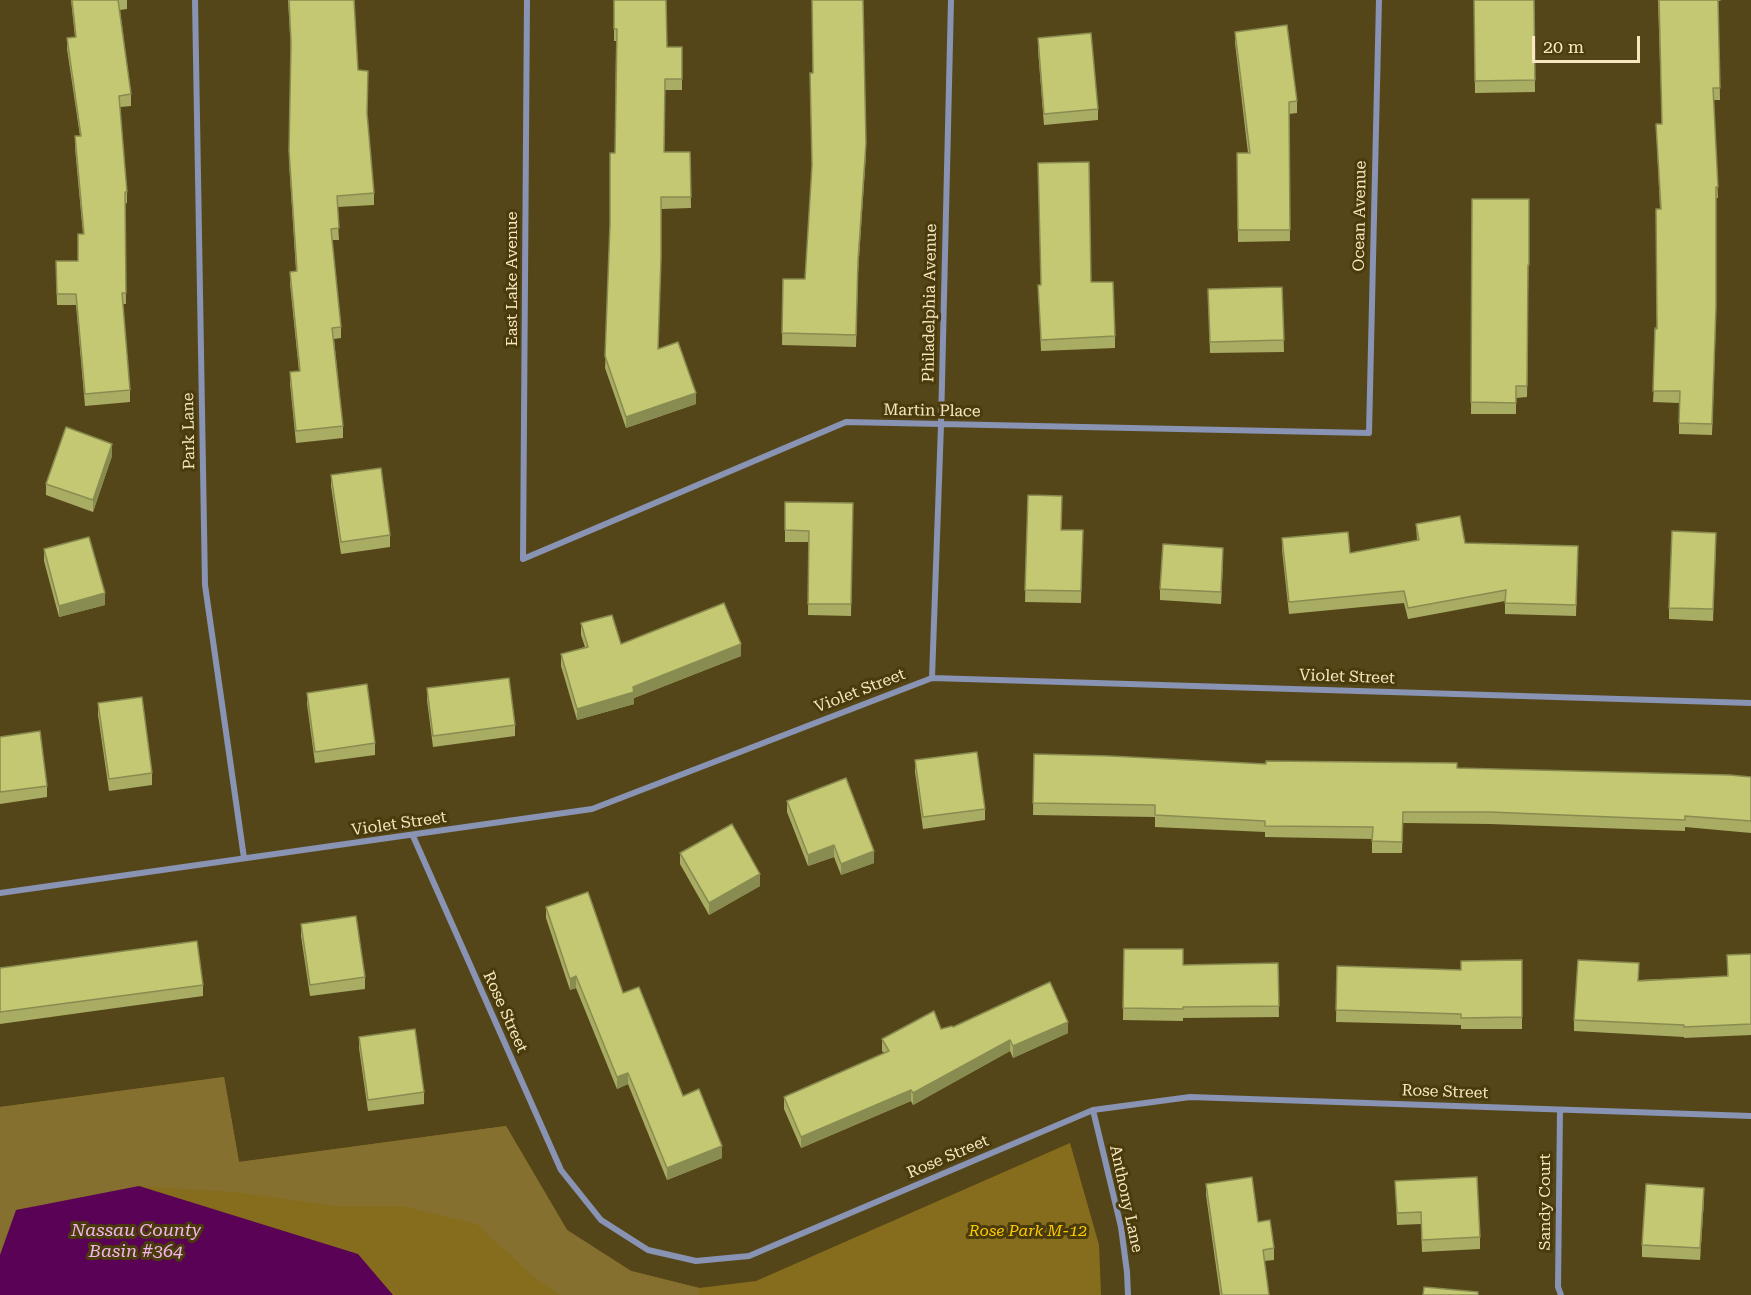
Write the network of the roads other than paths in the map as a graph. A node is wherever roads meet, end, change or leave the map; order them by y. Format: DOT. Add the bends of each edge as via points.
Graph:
graph roads {
  1 [pos="195,0"];
  2 [pos="527,0"];
  3 [pos="951,0"];
  4 [pos="1379,0"];
  5 [pos="941,425"];
  6 [pos="1369,433"];
  7 [pos="523,559"];
  8 [pos="932,678"];
  9 [pos="1751,703"];
  10 [pos="412,836"];
  11 [pos="244,858"];
  12 [pos="0,893"];
  13 [pos="1093,1110"];
  14 [pos="1560,1110"];
  15 [pos="1751,1116"];
  16 [pos="1128,1295"];
  17 [pos="1561,1295"];
  1 -- 11 [label="street, Park Lane" via="205,585"];
  2 -- 7 [label="street, East Lake Avenue"];
  3 -- 5 [label="street, Philadelphia Avenue"];
  4 -- 6 [label="street, Ocean Avenue"];
  5 -- 6 [label="street, Martin Place"];
  5 -- 7 [label="street, Martin Place" via="846,422"];
  5 -- 8 [label="street, Philadelphia Avenue"];
  8 -- 9 [label="street, Violet Street"];
  8 -- 10 [label="street, Violet Street" via="592,809"];
  10 -- 11 [label="street, Violet Street"];
  10 -- 13 [label="street, Rose Street" via="561,1170 601,1220 648,1250 696,1261 749,1256"];
  11 -- 12 [label="street, Violet Street"];
  13 -- 14 [label="street, Rose Street" via="1190,1097"];
  13 -- 16 [label="street, Anthony Lane" via="1121,1227"];
  14 -- 15 [label="street, Rose Street"];
  14 -- 17 [label="street, Sandy Court"];
}
